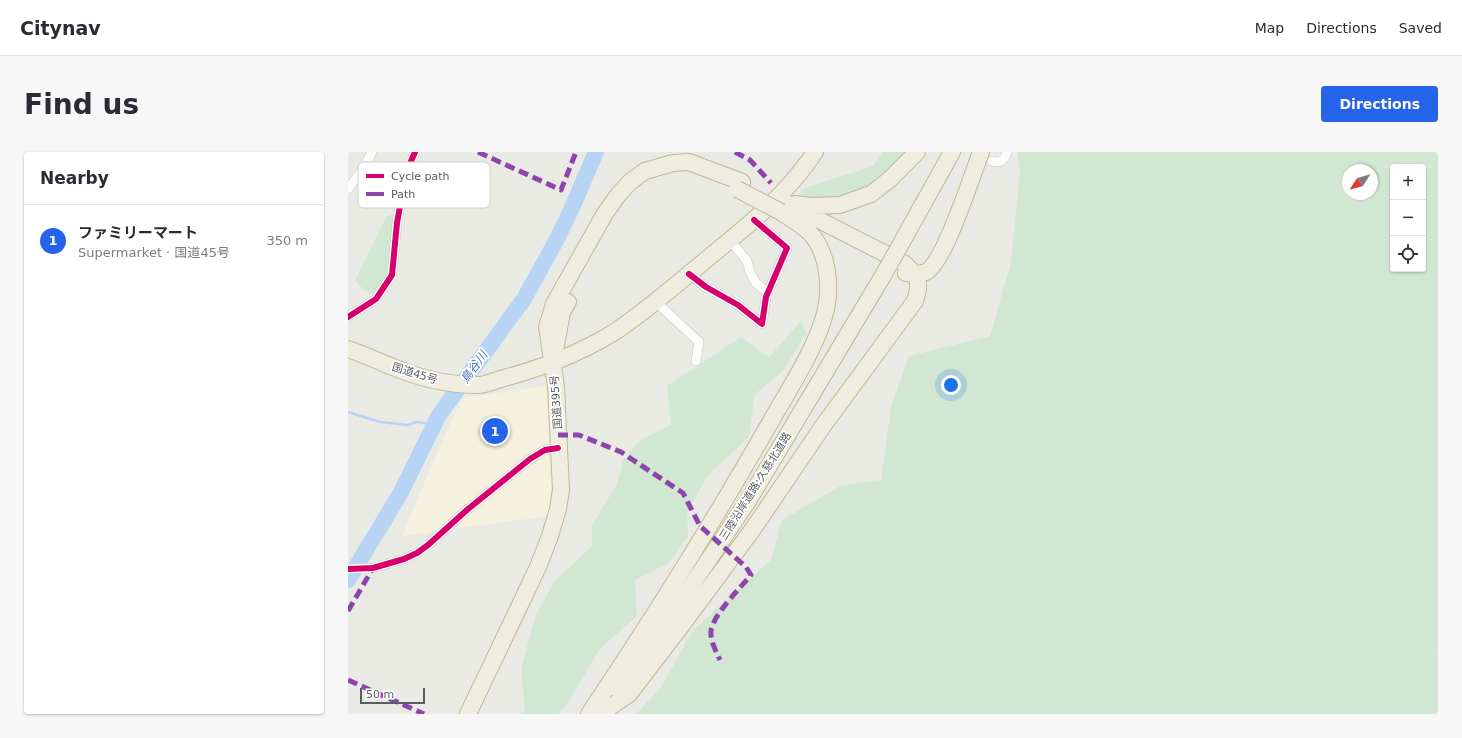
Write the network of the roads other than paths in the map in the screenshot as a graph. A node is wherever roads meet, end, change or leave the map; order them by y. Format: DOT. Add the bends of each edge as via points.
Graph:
graph roads {
  1 [pos="372,152"];
  2 [pos="415,152"];
  3 [pos="815,152"];
  4 [pos="917,152"];
  5 [pos="952,152"];
  6 [pos="1006,152"];
  7 [pos="986,157"];
  8 [pos="367,162"];
  9 [pos="411,162"];
  10 [pos="358,176"];
  11 [pos="348,189"];
  12 [pos="400,208"];
  13 [pos="784,208"];
  14 [pos="754,220"];
  15 [pos="730,240"];
  16 [pos="689,274"];
  17 [pos="916,275"];
  18 [pos="768,292"];
  19 [pos="655,301"];
  20 [pos="348,317"];
  21 [pos="348,349"];
  22 [pos="696,361"];
  23 [pos="553,362"];
  24 [pos="558,448"];
  25 [pos="348,569"];
  26 [pos="468,714"];
  27 [pos="589,714"];
  28 [pos="599,714"];
  1 -- 8 [label="street"];
  2 -- 9 [label="street"];
  3 -- 14 [label="highway, 国道395号" via="787,189"];
  4 -- 13 [label="highway" via="871,194 840,205"];
  5 -- 28 [label="highway, 三陸沿岸道路;久慈北道路, bridge" via="881,279 748,501 667,622"];
  6 -- 7 [label="street" via="1000,162"];
  7 -- 17 [label="highway" via="936,263 927,271"];
  10 -- 11 [label="street"];
  12 -- 20 [label="street" via="392,275 376,299"];
  13 -- 17 [label="highway" via="905,264"];
  13 -- 23 [label="highway" via="689,162 673,163 645,171 630,182 604,215 554,304 547,327"];
  13 -- 27 [label="highway" via="809,232 821,250 827,271 828,293 819,332 788,391 713,519 645,631"];
  14 -- 15 [label="highway, 国道395号"];
  14 -- 18 [label="street" via="787,248"];
  15 -- 16 [label="highway, 国道395号"];
  15 -- 18 [label="street" via="747,261 756,283"];
  16 -- 18 [label="street" via="738,305 762,324"];
  16 -- 19 [label="highway, 国道395号"];
  17 -- 28 [label="highway" via="918,290 915,301 823,426 754,529 629,694"];
  19 -- 22 [label="street" via="699,342"];
  19 -- 23 [label="highway, 国道395号" via="613,332"];
  21 -- 23 [label="highway, 国道45号" via="394,368 441,382 480,385"];
  23 -- 24 [label="highway, 国道395号"];
  24 -- 25 [label="street" via="545,450 530,459 417,553 373,568"];
  24 -- 26 [label="highway, 国道395号" via="561,490 550,536 538,567"];
}
